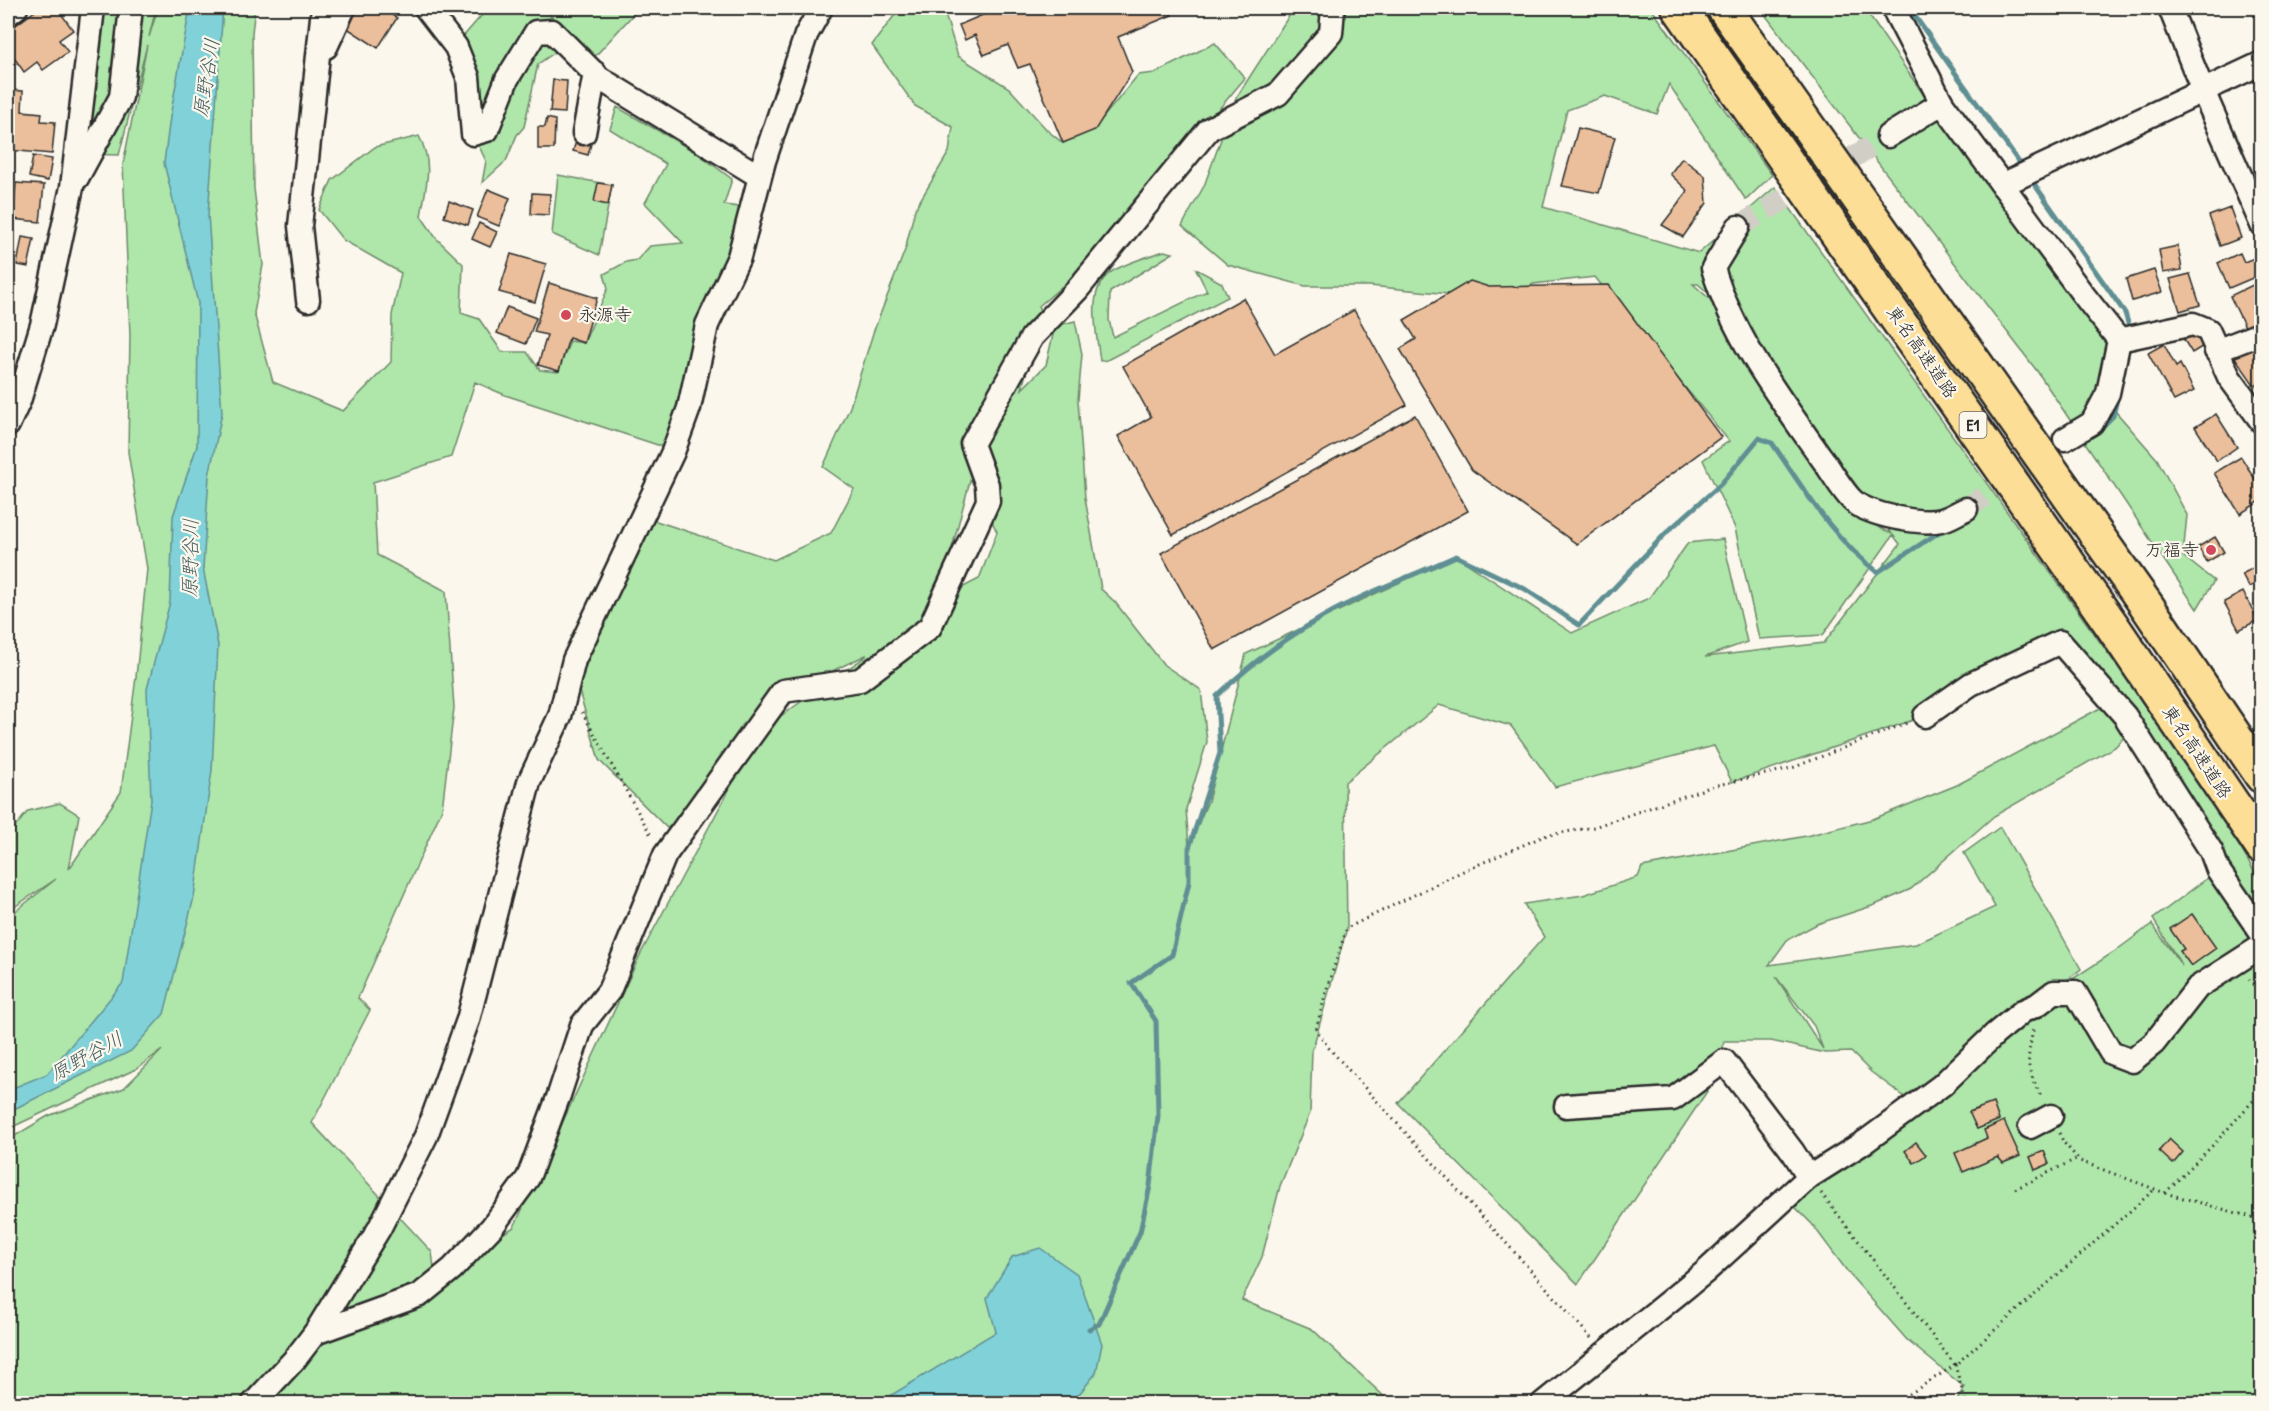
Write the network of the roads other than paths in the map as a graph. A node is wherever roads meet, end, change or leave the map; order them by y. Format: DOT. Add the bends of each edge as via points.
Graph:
graph roads {
  1 [pos="16,8"];
  2 [pos="93,8"];
  3 [pos="131,8"];
  4 [pos="323,8"];
  5 [pos="344,8"];
  6 [pos="426,8"];
  7 [pos="821,8"];
  8 [pos="1333,8"];
  9 [pos="1679,8"];
  10 [pos="1724,8"];
  11 [pos="1893,8"];
  12 [pos="2170,8"];
  13 [pos="8,14"];
  14 [pos="2262,63"];
  15 [pos="317,70"];
  16 [pos="595,73"];
  17 [pos="2203,91"];
  18 [pos="1942,103"];
  19 [pos="584,133"];
  20 [pos="1888,136"];
  21 [pos="759,176"];
  22 [pos="2002,185"];
  23 [pos="72,187"];
  24 [pos="2262,225"];
  25 [pos="1738,227"];
  26 [pos="308,300"];
  27 [pos="2262,333"];
  28 [pos="2119,340"];
  29 [pos="37,343"];
  30 [pos="2216,351"];
  31 [pos="8,389"];
  32 [pos="2262,422"];
  33 [pos="8,425"];
  34 [pos="2065,439"];
  35 [pos="1966,509"];
  36 [pos="1925,716"];
  37 [pos="2262,776"];
  38 [pos="2262,847"];
  39 [pos="2262,934"];
  40 [pos="2262,946"];
  41 [pos="1566,1107"];
  42 [pos="2051,1116"];
  43 [pos="2030,1127"];
  44 [pos="1809,1177"];
  45 [pos="315,1333"];
  46 [pos="253,1404"];
  47 [pos="1542,1404"];
  1 -- 13 [label="street"];
  2 -- 23 [label="street"];
  3 -- 23 [label="street" via="121,98"];
  4 -- 15 [label="street"];
  5 -- 15 [label="street"];
  6 -- 16 [label="street" via="456,47 468,77 473,134 487,130 507,79 536,32 552,31"];
  7 -- 21 [label="street" via="806,35"];
  8 -- 45 [label="street" via="1331,33 1278,94 1209,129 1077,290 1032,337 972,444 987,485 988,501 930,627 860,680 783,691 665,855 609,991 582,1025 528,1178 492,1227 452,1269 420,1295"];
  9 -- 38 [label="highway, 東名高速道路 / E1" via="2097,604"];
  10 -- 37 [label="highway, E1" via="2147,606"];
  11 -- 18 [label="street"];
  12 -- 17 [label="street"];
  14 -- 17 [label="street"];
  15 -- 26 [label="street" via="300,226"];
  16 -- 19 [label="street"];
  16 -- 21 [label="street"];
  17 -- 22 [label="street"];
  17 -- 24 [label="street"];
  18 -- 20 [label="street"];
  18 -- 22 [label="street"];
  21 -- 45 [label="street" via="739,257 707,325 689,408 673,452 574,660 560,716 529,782 468,1020 426,1136 379,1229"];
  22 -- 28 [label="street"];
  23 -- 29 [label="street"];
  25 -- 35 [label="street" via="1713,268 1721,296 1785,407 1854,502 1893,518 1914,520 1941,521"];
  27 -- 30 [label="street"];
  28 -- 30 [label="street" via="2193,324 2208,330"];
  28 -- 34 [label="street" via="2108,393 2092,423"];
  29 -- 31 [label="street"];
  29 -- 33 [label="street"];
  30 -- 32 [label="street" via="2229,378"];
  36 -- 39 [label="street" via="1971,684 2061,642 2125,716 2211,851 2218,870"];
  40 -- 44 [label="street" via="2198,987 2154,1043 2132,1061 2111,1053 2075,992 2054,992 2023,1011 1908,1111"];
  41 -- 44 [label="street" via="1673,1099 1724,1061"];
  42 -- 43 [label="street"];
  44 -- 47 [label="street" via="1705,1272"];
  45 -- 46 [label="street"];
}
